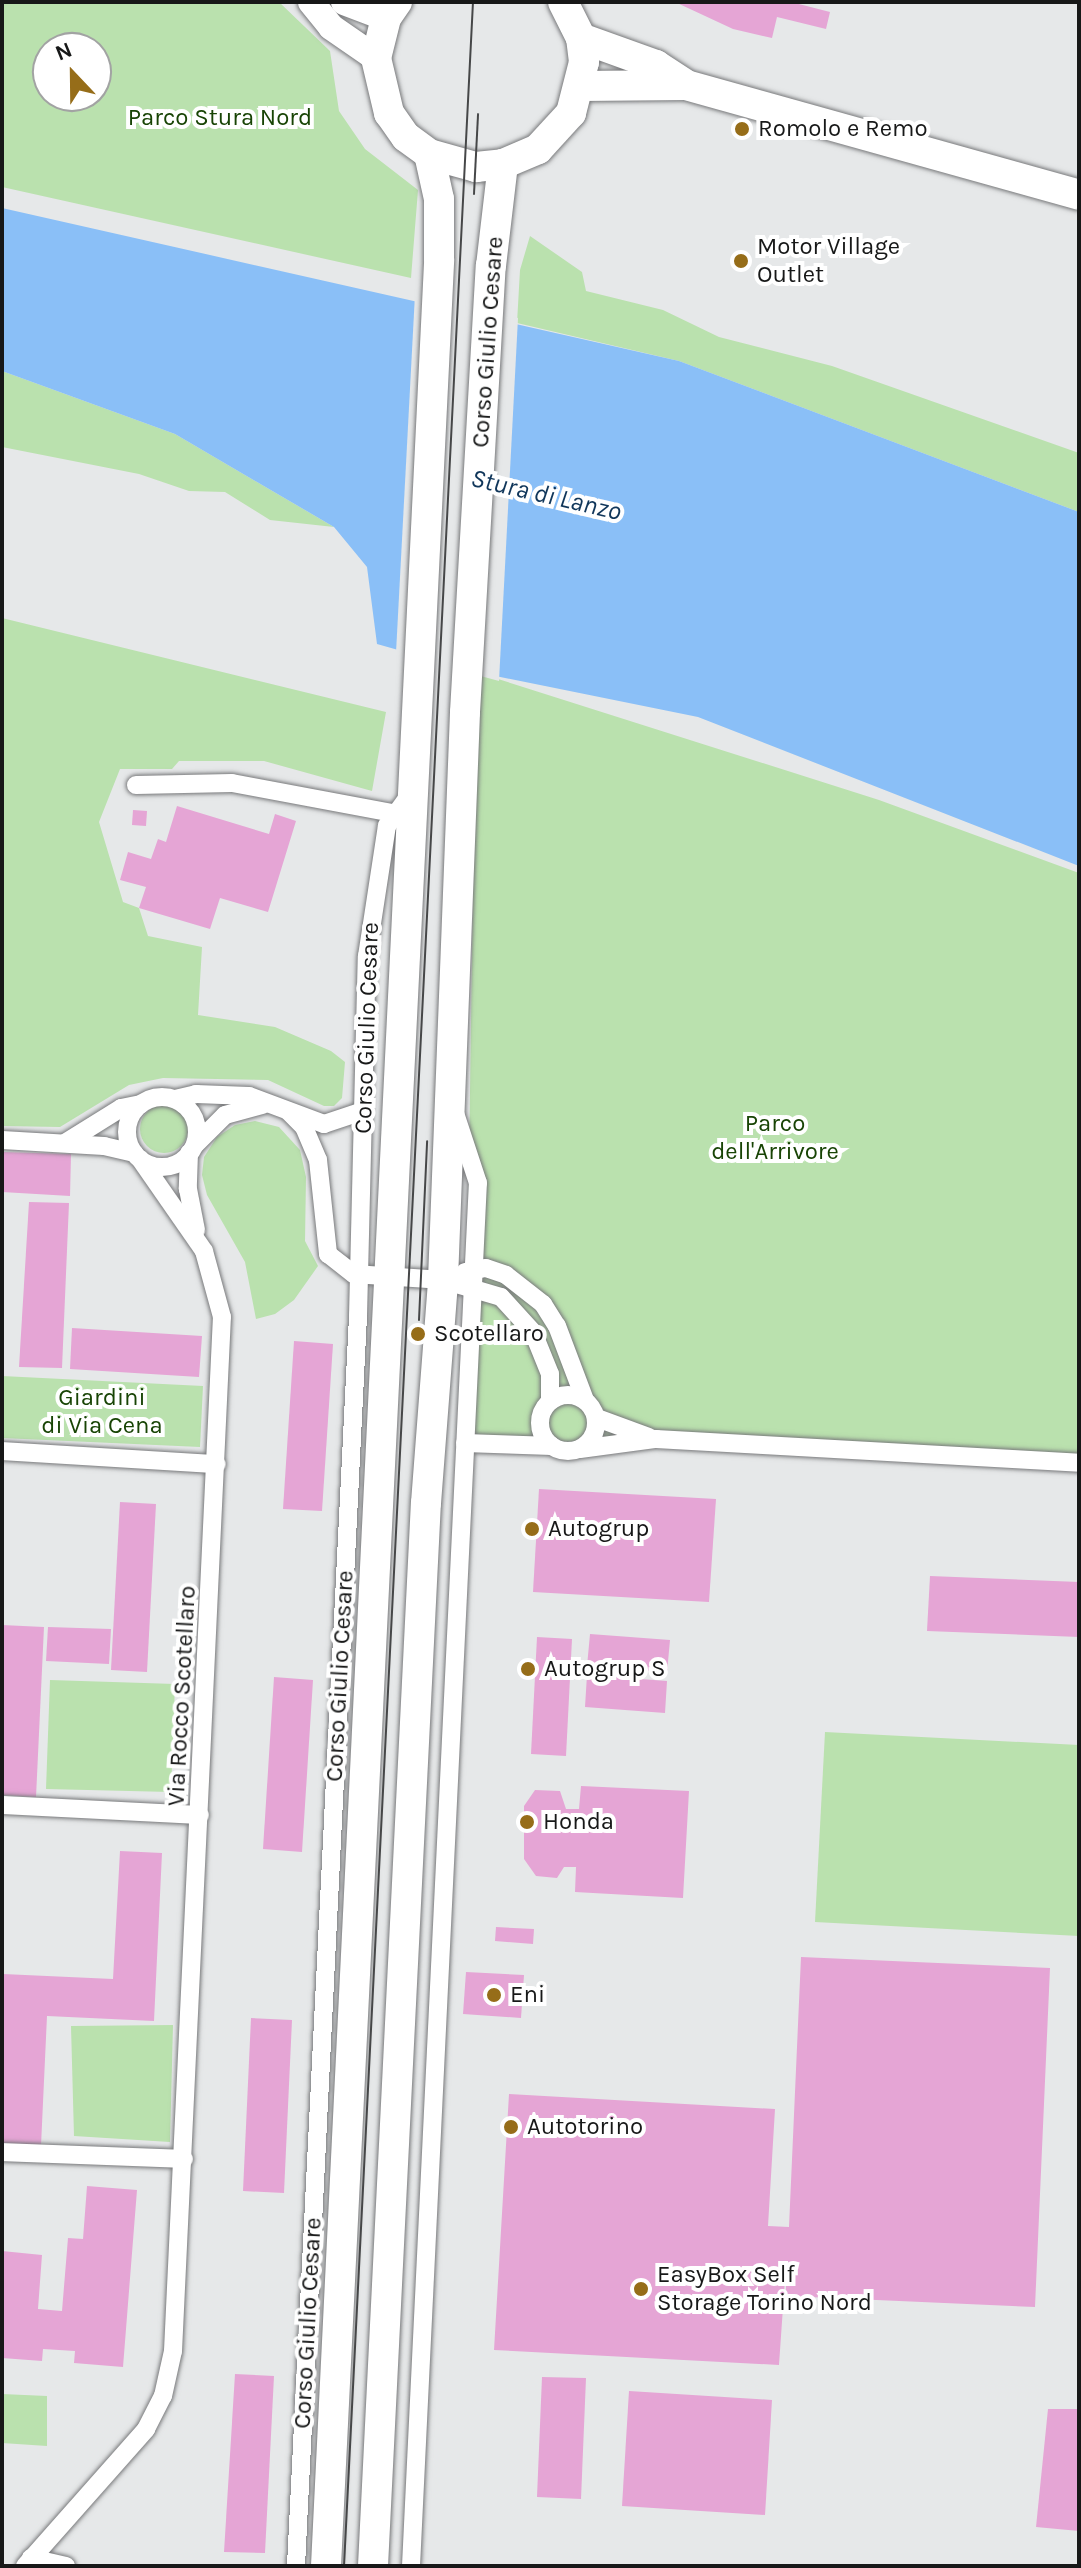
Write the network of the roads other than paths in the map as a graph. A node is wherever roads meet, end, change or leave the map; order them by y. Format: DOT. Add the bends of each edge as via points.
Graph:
graph roads {
  1 [pos="311,2"];
  2 [pos="344,2"];
  3 [pos="563,2"];
  4 [pos="392,10"];
  5 [pos="581,38"];
  6 [pos="376,58"];
  7 [pos="686,85"];
  8 [pos="581,86"];
  9 [pos="429,154"];
  10 [pos="503,164"];
  11 [pos="1079,195"];
  12 [pos="136,785"];
  13 [pos="408,806"];
  14 [pos="447,1096"];
  15 [pos="175,1099"];
  16 [pos="141,1104"];
  17 [pos="270,1105"];
  18 [pos="363,1111"];
  19 [pos="289,1112"];
  20 [pos="2,1140"];
  21 [pos="65,1143"];
  22 [pos="192,1149"];
  23 [pos="137,1156"];
  24 [pos="198,1240"];
  25 [pos="475,1268"];
  26 [pos="373,1275"];
  27 [pos="443,1280"];
  28 [pos="474,1289"];
  29 [pos="585,1400"];
  30 [pos="550,1401"];
  31 [pos="597,1418"];
  32 [pos="656,1439"];
  33 [pos="465,1443"];
  34 [pos="552,1446"];
  35 [pos="580,1449"];
  36 [pos="2,1451"];
  37 [pos="1079,1463"];
  38 [pos="217,1464"];
  39 [pos="2,1805"];
  40 [pos="200,1815"];
  41 [pos="2,2152"];
  42 [pos="184,2159"];
  43 [pos="331,2479"];
  44 [pos="297,2541"];
  45 [pos="28,2562"];
  46 [pos="66,2566"];
  47 [pos="296,2566"];
  48 [pos="326,2566"];
  49 [pos="373,2566"];
  50 [pos="411,2566"];
  1 -- 6 [label="street" via="331,27"];
  2 -- 4 [label="street"];
  3 -- 5 [label="main road"];
  4 -- 6 [label="main road"];
  5 -- 7 [label="main road" via="656,65"];
  5 -- 8 [label="main road"];
  6 -- 9 [label="main road" via="389,113 406,137"];
  7 -- 8 [label="main road"];
  7 -- 11 [label="main road"];
  8 -- 10 [label="main road" via="571,113 553,136"];
  9 -- 10 [label="main road" via="464,165"];
  9 -- 13 [label="main road, Corso Giulio Cesare" via="439,199 439,260"];
  10 -- 14 [label="main road, Corso Giulio Cesare" via="491,266"];
  12 -- 13 [label="street" via="232,783"];
  13 -- 18 [label="street, Corso Giulio Cesare" via="387,826 370,932"];
  13 -- 26 [label="main road, Corso Giulio Cesare"];
  14 -- 25 [label="street, Corso Giulio Cesare" via="463,1126 478,1183"];
  14 -- 27 [label="main road, Corso Giulio Cesare"];
  15 -- 16 [label="street" via="158,1097"];
  15 -- 17 [label="street" via="249,1096"];
  15 -- 22 [label="street" via="194,1119"];
  16 -- 21 [label="street" via="121,1108"];
  16 -- 23 [label="street" via="127,1127"];
  17 -- 19 [label="street"];
  17 -- 22 [label="street" via="225,1115"];
  18 -- 19 [label="street" via="324,1124"];
  18 -- 26 [label="street, Corso Giulio Cesare"];
  19 -- 26 [label="street" via="304,1127 318,1160 328,1254"];
  20 -- 21 [label="street"];
  21 -- 23 [label="street"];
  22 -- 23 [label="street" via="166,1166"];
  22 -- 24 [label="street, Via Rocco Scotellaro" via="189,1197"];
  23 -- 24 [label="street, Via Rocco Scotellaro"];
  24 -- 38 [label="street, Via Rocco Scotellaro" via="214,1274 222,1317"];
  25 -- 27 [label="street"];
  25 -- 28 [label="street, Corso Giulio Cesare"];
  25 -- 29 [label="street" via="506,1275 543,1304 557,1326"];
  26 -- 27 [label="street"];
  26 -- 43 [label="main road, Corso Giulio Cesare" via="380,1502"];
  26 -- 44 [label="street, Corso Giulio Cesare"];
  27 -- 28 [label="street"];
  27 -- 49 [label="main road, Corso Giulio Cesare" via="426,1503"];
  28 -- 30 [label="street" via="501,1297 525,1319 550,1374"];
  28 -- 33 [label="street, Corso Giulio Cesare"];
  29 -- 30 [label="street" via="563,1395"];
  29 -- 31 [label="street"];
  30 -- 34 [label="street" via="540,1428"];
  31 -- 32 [label="street"];
  31 -- 35 [label="street" via="595,1433"];
  32 -- 35 [label="street"];
  32 -- 37 [label="street"];
  33 -- 34 [label="street"];
  33 -- 50 [label="street, Corso Giulio Cesare"];
  34 -- 35 [label="street"];
  36 -- 38 [label="street"];
  38 -- 40 [label="street, Via Rocco Scotellaro"];
  39 -- 40 [label="street"];
  40 -- 42 [label="street, Via Rocco Scotellaro"];
  41 -- 42 [label="street"];
  42 -- 45 [label="street, Via Rocco Scotellaro" via="173,2351 160,2404 133,2446"];
  43 -- 44 [label="street, Corso Giulio Cesare"];
  43 -- 48 [label="main road, Corso Giulio Cesare"];
  44 -- 47 [label="street, Corso Giulio Cesare"];
  45 -- 46 [label="street"];
}
